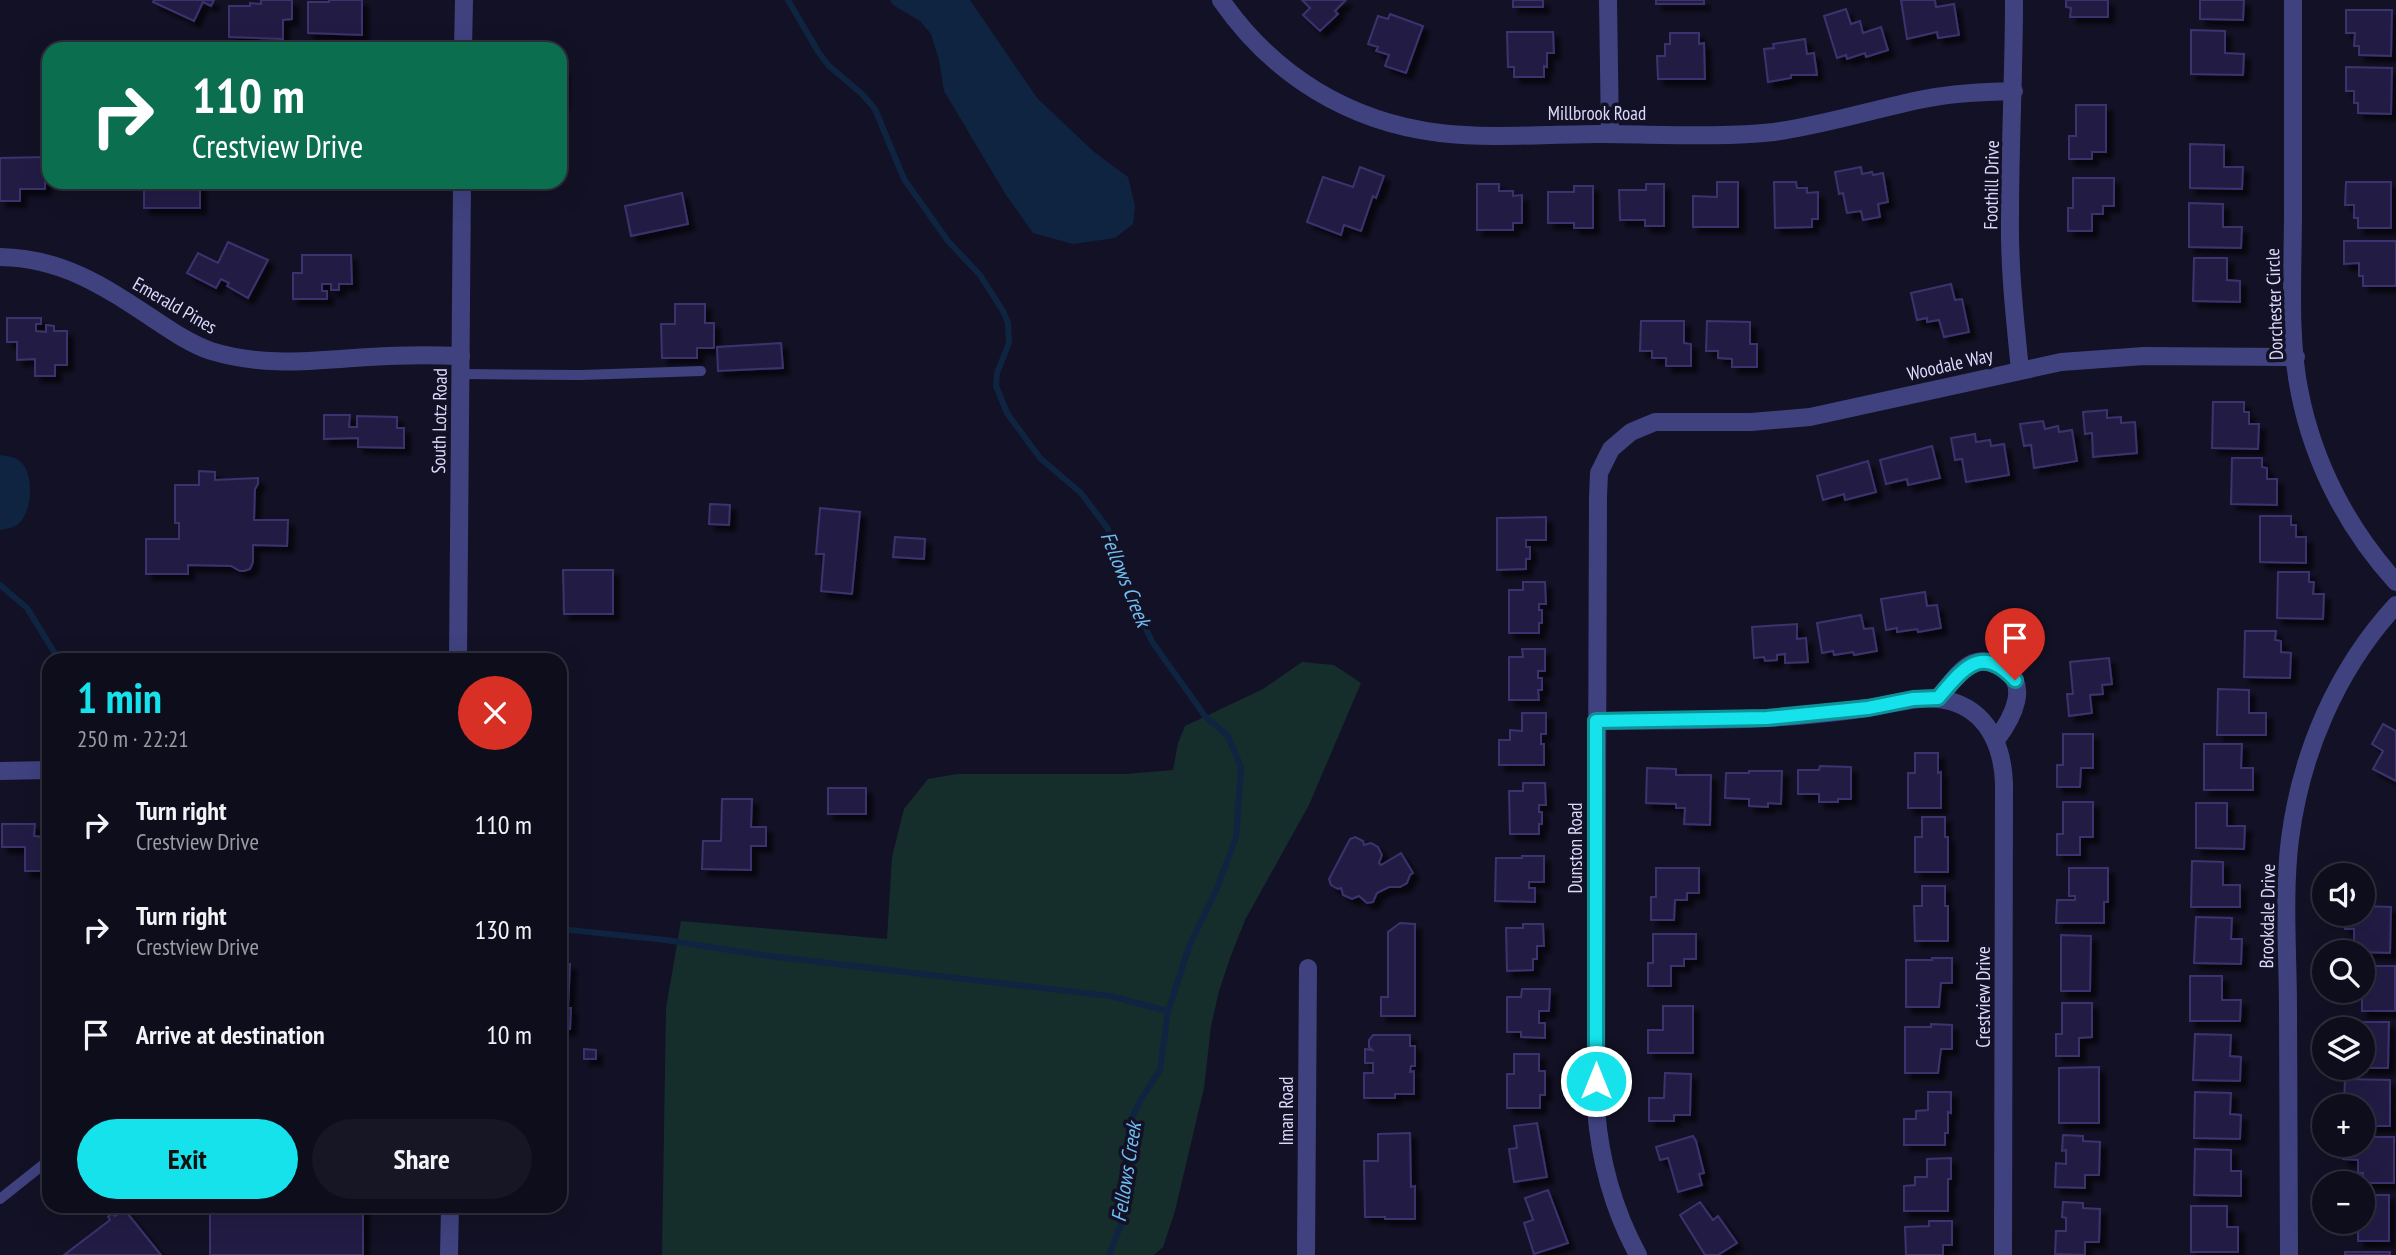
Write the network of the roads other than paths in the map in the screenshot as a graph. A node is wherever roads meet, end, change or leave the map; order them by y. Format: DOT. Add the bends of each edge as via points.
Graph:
graph roads {
  1 [pos="464,0"];
  2 [pos="1221,0"];
  3 [pos="1608,0"];
  4 [pos="2014,0"];
  5 [pos="2293,0"];
  6 [pos="463,42"];
  7 [pos="2014,91"];
  8 [pos="1610,134"];
  9 [pos="462,189"];
  10 [pos="0,257"];
  11 [pos="461,356"];
  12 [pos="2296,357"];
  13 [pos="701,370"];
  14 [pos="2020,370"];
  15 [pos="461,374"];
  16 [pos="1619,440"];
  17 [pos="2396,582"];
  18 [pos="2396,605"];
  19 [pos="458,653"];
  20 [pos="1938,698"];
  21 [pos="1596,721"];
  22 [pos="1996,740"];
  23 [pos="42,770"];
  24 [pos="0,771"];
  25 [pos="1308,968"];
  26 [pos="42,1166"];
  27 [pos="0,1199"];
  28 [pos="450,1213"];
  29 [pos="449,1255"];
  30 [pos="1306,1255"];
  31 [pos="1638,1255"];
  32 [pos="2003,1255"];
  33 [pos="2289,1255"];
  1 -- 6 [label="street"];
  2 -- 8 [label="street, Millbrook Road" via="1250,37 1289,74 1349,109 1381,121 1456,134"];
  3 -- 8 [label="street"];
  4 -- 7 [label="street, Foothill Drive"];
  5 -- 12 [label="street, Dorchester Circle"];
  7 -- 8 [label="street, Millbrook Road" via="1928,98 1775,132"];
  7 -- 14 [label="street, Foothill Drive" via="2010,216"];
  9 -- 11 [label="street, South Lotz Road"];
  10 -- 11 [label="street, Emerald Pines" via="76,272 185,340 231,356 293,363"];
  11 -- 15 [label="street, South Lotz Road"];
  12 -- 14 [label="street, Woodale Way" via="2144,356"];
  12 -- 17 [label="street, Dorchester Circle" via="2307,423 2330,484 2365,543"];
  13 -- 15 [label="lane"];
  14 -- 16 [label="street, Woodale Way" via="1810,417 1655,422"];
  15 -- 19 [label="street, South Lotz Road"];
  16 -- 21 [label="street, Dunston Road" via="1599,473"];
  18 -- 33 [label="street, Brookdale Drive" via="2365,644 2329,705 2294,812 2288,882"];
  20 -- 21 [label="street, Crestview Drive" via="1767,718"];
  20 -- 22 [label="street, Crestview Drive" via="1973,713"];
  20 -- 22 [label="street" via="1972,663 1991,662 2005,668 2015,680 2018,694 2007,726"];
  21 -- 31 [label="street, Dunston Road" via="1596,1117 1611,1197"];
  22 -- 32 [label="street, Crestview Drive" via="2004,785"];
  23 -- 24 [label="street"];
  25 -- 30 [label="street, Iman Road"];
  26 -- 27 [label="lane"];
  28 -- 29 [label="street"];
}
